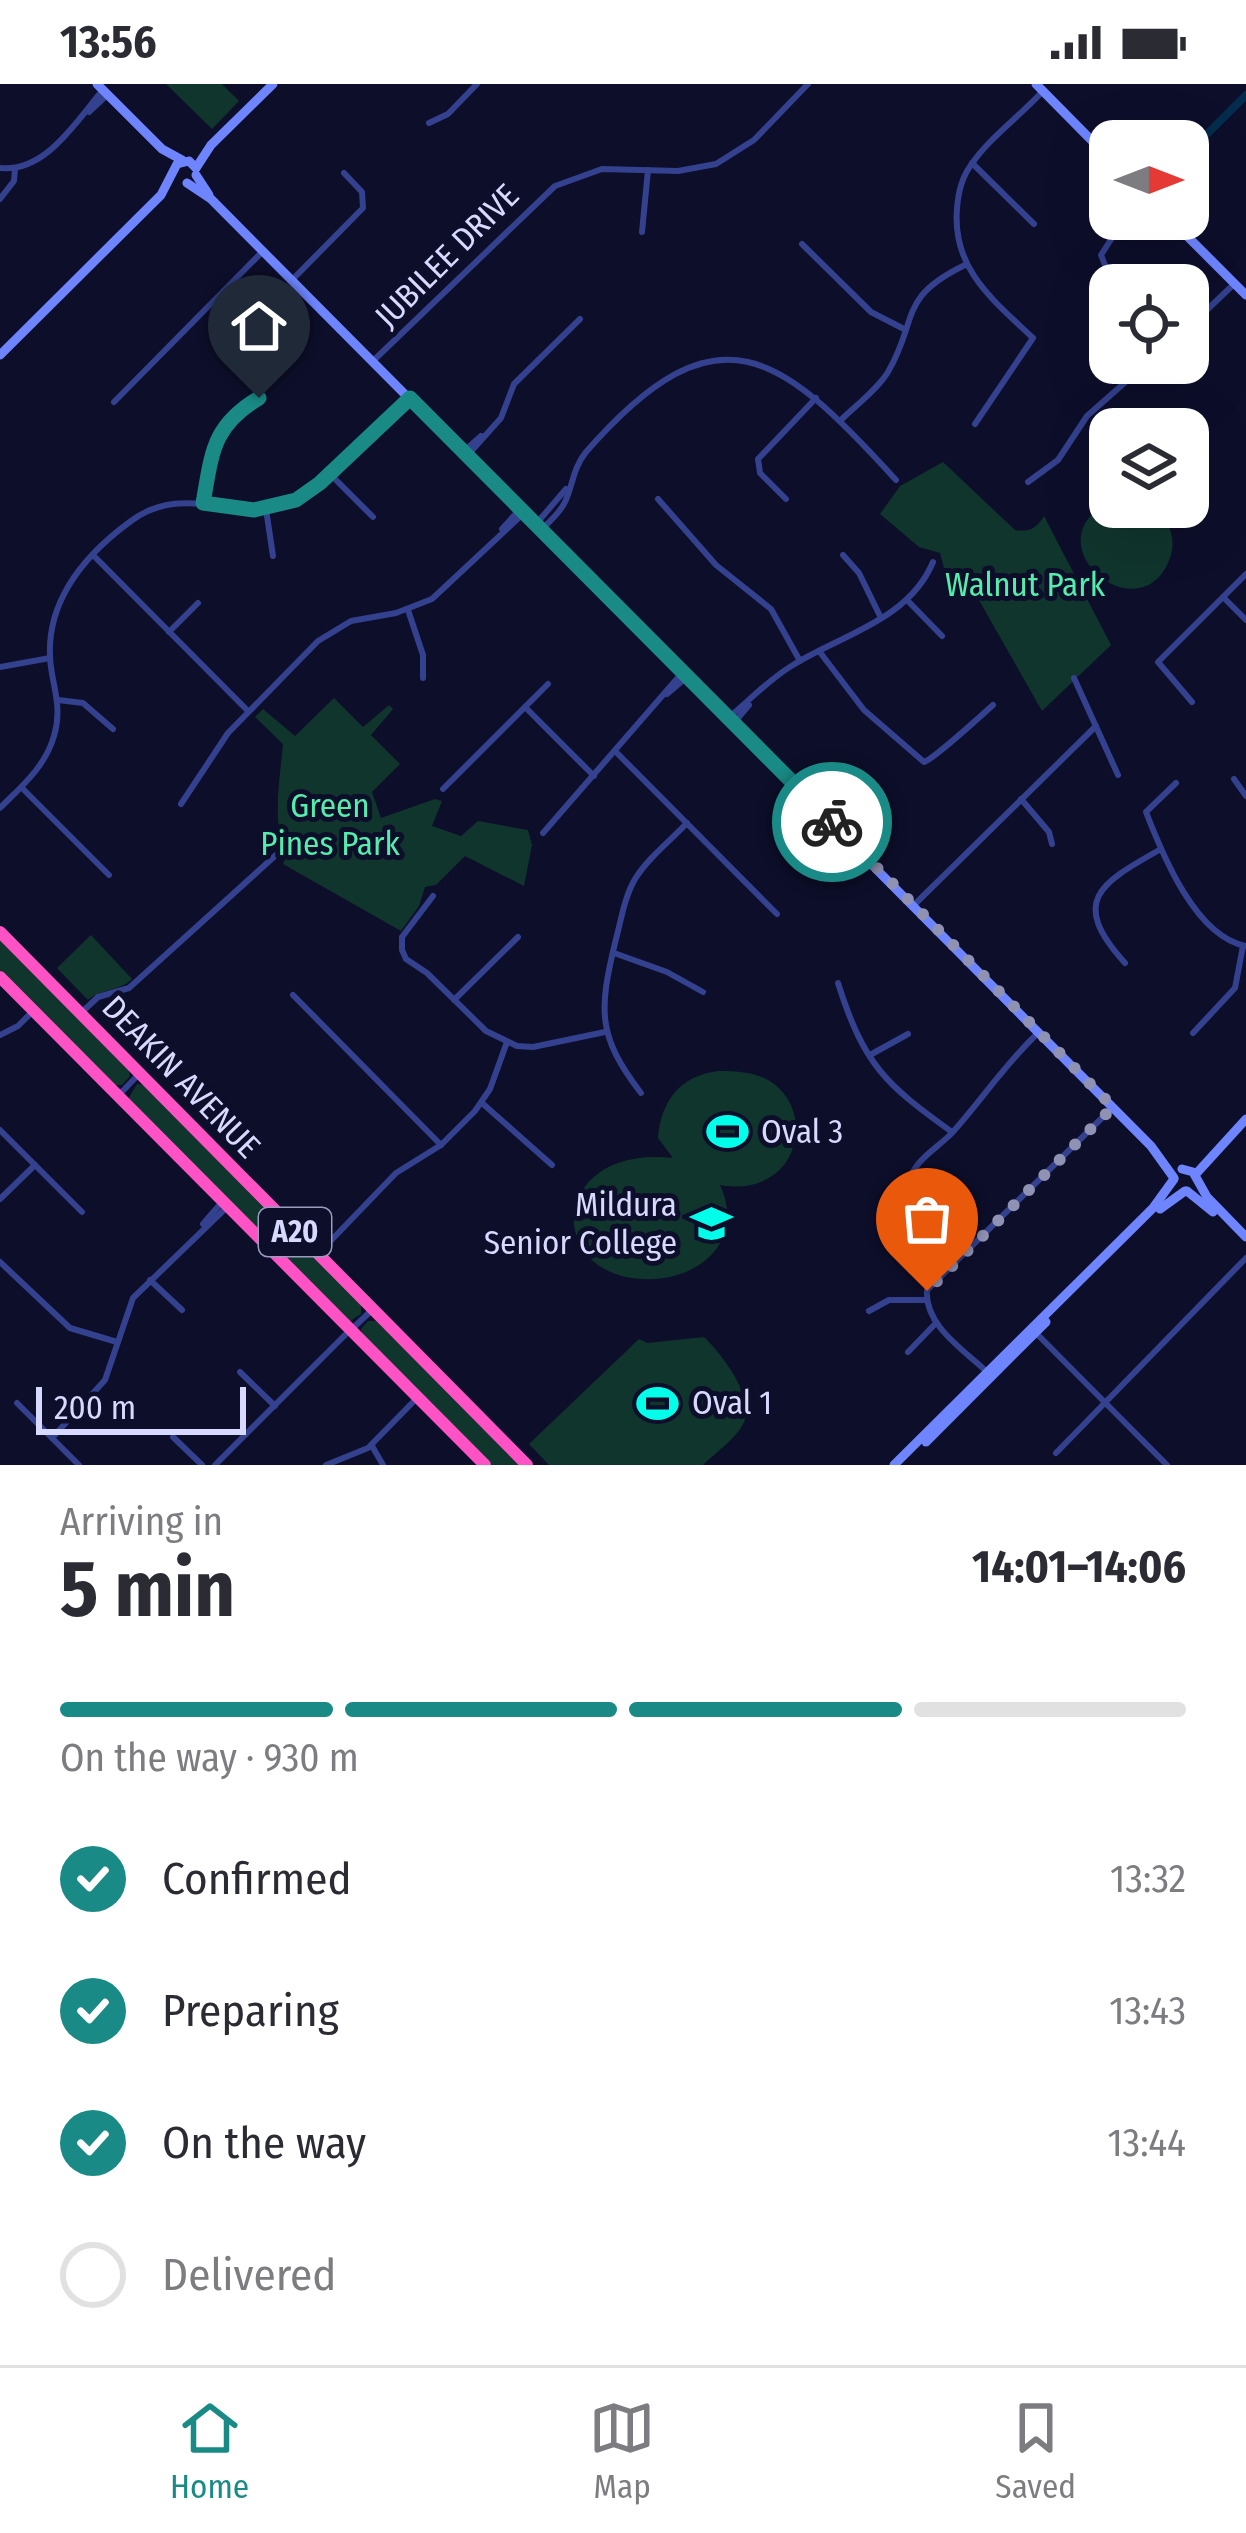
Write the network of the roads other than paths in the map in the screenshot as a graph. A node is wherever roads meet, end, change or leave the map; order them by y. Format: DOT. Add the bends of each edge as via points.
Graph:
graph roads {
  1 [pos="273,84"];
  2 [pos="477,84"];
  3 [pos="808,84"];
  4 [pos="1040,88"];
  5 [pos="103,89"];
  6 [pos="430,123"];
  7 [pos="1089,138"];
  8 [pos="212,145"];
  9 [pos="163,149"];
  10 [pos="184,160"];
  11 [pos="972,163"];
  12 [pos="0,168"];
  13 [pos="15,169"];
  14 [pos="648,170"];
  15 [pos="174,171"];
  16 [pos="344,172"];
  17 [pos="191,177"];
  18 [pos="161,195"];
  19 [pos="0,200"];
  20 [pos="1034,224"];
  21 [pos="642,232"];
  22 [pos="1191,240"];
  23 [pos="802,244"];
  24 [pos="263,251"];
  25 [pos="965,265"];
  26 [pos="292,280"];
  27 [pos="1234,284"];
  28 [pos="1246,295"];
  29 [pos="1209,308"];
  30 [pos="580,319"];
  31 [pos="904,329"];
  32 [pos="0,355"];
  33 [pos="373,361"];
  34 [pos="1124,384"];
  35 [pos="408,396"];
  36 [pos="259,398"];
  37 [pos="817,398"];
  38 [pos="114,403"];
  39 [pos="840,421"];
  40 [pos="975,424"];
  41 [pos="465,454"];
  42 [pos="329,473"];
  43 [pos="896,480"];
  44 [pos="1028,482"];
  45 [pos="658,499"];
  46 [pos="786,499"];
  47 [pos="203,503"];
  48 [pos="266,509"];
  49 [pos="522,511"];
  50 [pos="373,517"];
  51 [pos="538,528"];
  52 [pos="843,555"];
  53 [pos="94,556"];
  54 [pos="273,556"];
  55 [pos="933,562"];
  56 [pos="1246,574"];
  57 [pos="1223,597"];
  58 [pos="905,599"];
  59 [pos="197,603"];
  60 [pos="408,610"];
  61 [pos="881,619"];
  62 [pos="1246,620"];
  63 [pos="169,632"];
  64 [pos="942,636"];
  65 [pos="819,651"];
  66 [pos="51,658"];
  67 [pos="800,661"];
  68 [pos="0,667"];
  69 [pos="685,675"];
  70 [pos="423,678"];
  71 [pos="1073,678"];
  72 [pos="548,684"];
  73 [pos="58,700"];
  74 [pos="1192,702"];
  75 [pos="993,705"];
  76 [pos="525,707"];
  77 [pos="248,710"];
  78 [pos="730,721"];
  79 [pos="1096,727"];
  80 [pos="113,729"];
  81 [pos="616,752"];
  82 [pos="1118,775"];
  83 [pos="594,776"];
  84 [pos="1234,779"];
  85 [pos="1176,783"];
  86 [pos="21,787"];
  87 [pos="442,789"];
  88 [pos="1246,796"];
  89 [pos="1022,799"];
  90 [pos="181,804"];
  91 [pos="0,808"];
  92 [pos="687,823"];
  93 [pos="543,833"];
  94 [pos="1052,844"];
  95 [pos="1161,850"];
  96 [pos="277,855"];
  97 [pos="109,875"];
  98 [pos="433,896"];
  99 [pos="914,905"];
  100 [pos="777,914"];
  101 [pos="0,932"];
  102 [pos="518,937"];
  103 [pos="1244,946"];
  104 [pos="613,953"];
  105 [pos="1125,963"];
  106 [pos="0,977"];
  107 [pos="838,983"];
  108 [pos="703,992"];
  109 [pos="292,995"];
  110 [pos="454,1000"];
  111 [pos="33,1010"];
  112 [pos="81,1013"];
  113 [pos="605,1032"];
  114 [pos="1039,1032"];
  115 [pos="1193,1033"];
  116 [pos="908,1034"];
  117 [pos="0,1035"];
  118 [pos="507,1042"];
  119 [pos="868,1056"];
  120 [pos="140,1073"];
  121 [pos="641,1093"];
  122 [pos="118,1096"];
  123 [pos="482,1102"];
  124 [pos="1113,1107"];
  125 [pos="1246,1120"];
  126 [pos="0,1130"];
  127 [pos="952,1132"];
  128 [pos="441,1145"];
  129 [pos="35,1165"];
  130 [pos="552,1165"];
  131 [pos="1185,1175"];
  132 [pos="909,1183"];
  133 [pos="1186,1191"];
  134 [pos="0,1199"];
  135 [pos="226,1204"];
  136 [pos="82,1212"];
  137 [pos="1246,1241"];
  138 [pos="315,1252"];
  139 [pos="1246,1258"];
  140 [pos="0,1262"];
  141 [pos="150,1279"];
  142 [pos="926,1300"];
  143 [pos="182,1310"];
  144 [pos="372,1310"];
  145 [pos="869,1311"];
  146 [pos="936,1324"];
  147 [pos="351,1330"];
  148 [pos="1036,1333"];
  149 [pos="117,1342"];
  150 [pos="908,1352"];
  151 [pos="240,1372"];
  152 [pos="987,1372"];
  153 [pos="418,1397"];
  154 [pos="1103,1400"];
  155 [pos="17,1403"];
  156 [pos="275,1406"];
  157 [pos="173,1437"];
  158 [pos="52,1438"];
  159 [pos="372,1445"];
  160 [pos="1056,1453"];
  161 [pos="477,1462"];
  162 [pos="79,1465"];
  163 [pos="202,1465"];
  164 [pos="215,1465"];
  165 [pos="326,1465"];
  166 [pos="383,1465"];
  167 [pos="527,1465"];
  168 [pos="898,1465"];
  169 [pos="1167,1465"];
  1 -- 8 [label="street"];
  2 -- 6 [label="street"];
  3 -- 14 [label="street, JUBILEE DRIVE" via="727,159"];
  4 -- 7 [label="street"];
  4 -- 11 [label="street"];
  5 -- 9 [label="street"];
  5 -- 13 [label="street" via="38,160"];
  8 -- 10 [label="street"];
  8 -- 17 [label="street"];
  9 -- 10 [label="street"];
  9 -- 15 [label="street"];
  10 -- 15 [label="street"];
  10 -- 17 [label="street"];
  11 -- 20 [label="street"];
  11 -- 25 [label="street" via="956,221"];
  12 -- 13 [label="street"];
  13 -- 19 [label="street"];
  14 -- 21 [label="street"];
  14 -- 33 [label="street, JUBILEE DRIVE" via="602,169 555,186"];
  15 -- 17 [label="street"];
  15 -- 18 [label="street"];
  16 -- 26 [label="street" via="362,192 364,208"];
  17 -- 18 [label="street"];
  17 -- 24 [label="street"];
  18 -- 32 [label="street"];
  22 -- 27 [label="street"];
  23 -- 31 [label="street" via="871,313"];
  24 -- 26 [label="street"];
  24 -- 38 [label="street"];
  25 -- 31 [label="street" via="923,293"];
  25 -- 40 [label="street" via="1034,338"];
  26 -- 33 [label="street"];
  27 -- 28 [label="street"];
  27 -- 29 [label="street"];
  30 -- 41 [label="street" via="514,384 506,409"];
  31 -- 39 [label="street" via="887,373"];
  33 -- 35 [label="street"];
  34 -- 44 [label="street" via="1087,416 1058,460"];
  35 -- 41 [label="street"];
  35 -- 42 [label="street"];
  36 -- 47 [label="street" via="219,432"];
  37 -- 39 [label="street"];
  37 -- 46 [label="street" via="758,459 760,473"];
  37 -- 51 [label="street" via="752,362 682,369 590,448"];
  39 -- 43 [label="street"];
  41 -- 49 [label="street"];
  42 -- 48 [label="street" via="304,495"];
  42 -- 50 [label="street"];
  45 -- 67 [label="street" via="716,565 771,609"];
  47 -- 48 [label="street"];
  47 -- 53 [label="street" via="143,513"];
  48 -- 54 [label="street"];
  49 -- 51 [label="street"];
  49 -- 60 [label="street" via="432,599"];
  51 -- 69 [label="street"];
  52 -- 61 [label="street"];
  53 -- 63 [label="street"];
  53 -- 66 [label="street" via="58,601"];
  55 -- 58 [label="street"];
  56 -- 57 [label="street"];
  57 -- 62 [label="street"];
  57 -- 74 [label="street" via="1158,662"];
  58 -- 61 [label="street"];
  58 -- 64 [label="street"];
  59 -- 63 [label="street"];
  60 -- 70 [label="street"];
  60 -- 77 [label="street" via="329,632"];
  61 -- 65 [label="street"];
  63 -- 77 [label="street"];
  65 -- 67 [label="street"];
  65 -- 75 [label="street" via="864,710 924,762"];
  66 -- 68 [label="street"];
  66 -- 73 [label="street"];
  67 -- 78 [label="street"];
  69 -- 78 [label="street"];
  69 -- 81 [label="street"];
  71 -- 79 [label="street"];
  72 -- 76 [label="street"];
  73 -- 80 [label="street" via="83,704"];
  73 -- 86 [label="street" via="50,748"];
  76 -- 83 [label="street"];
  76 -- 87 [label="street"];
  77 -- 90 [label="street"];
  78 -- 99 [label="street"];
  79 -- 82 [label="street"];
  79 -- 89 [label="street"];
  81 -- 83 [label="street"];
  81 -- 92 [label="street"];
  83 -- 93 [label="street"];
  84 -- 88 [label="street"];
  85 -- 95 [label="street" via="1146,812"];
  86 -- 91 [label="street"];
  86 -- 97 [label="street"];
  89 -- 94 [label="street"];
  89 -- 99 [label="street"];
  92 -- 100 [label="street"];
  92 -- 104 [label="street" via="633,884"];
  95 -- 103 [label="street" via="1214,934"];
  95 -- 105 [label="street" via="1099,896 1100,935"];
  96 -- 112 [label="street" via="129,988 98,997"];
  98 -- 110 [label="street" via="400,945"];
  99 -- 114 [label="street"];
  101 -- 112 [label="highway, DEAKIN AVENUE / A20"];
  102 -- 110 [label="street"];
  103 -- 115 [label="street" via="1234,988"];
  104 -- 108 [label="street"];
  104 -- 113 [label="street"];
  106 -- 111 [label="highway, DEAKIN AVENUE / A20"];
  107 -- 119 [label="street"];
  109 -- 128 [label="street"];
  110 -- 118 [label="street"];
  111 -- 117 [label="street"];
  111 -- 122 [label="highway, DEAKIN AVENUE / A20"];
  112 -- 120 [label="highway, DEAKIN AVENUE / A20"];
  113 -- 118 [label="street" via="533,1047"];
  113 -- 121 [label="street"];
  114 -- 124 [label="street"];
  114 -- 127 [label="street"];
  116 -- 119 [label="street"];
  118 -- 123 [label="street"];
  119 -- 127 [label="street" via="897,1092"];
  120 -- 122 [label="street"];
  120 -- 138 [label="highway, DEAKIN AVENUE / A20"];
  122 -- 135 [label="highway, DEAKIN AVENUE / A20"];
  123 -- 128 [label="street"];
  123 -- 130 [label="street"];
  124 -- 131 [label="street"];
  124 -- 142 [label="street" via="934,1280"];
  125 -- 131 [label="street"];
  126 -- 129 [label="street"];
  127 -- 132 [label="street" via="911,1170"];
  128 -- 138 [label="street" via="396,1173"];
  129 -- 134 [label="street"];
  129 -- 136 [label="street"];
  131 -- 133 [label="street"];
  131 -- 133 [label="street" via="1176,1186"];
  131 -- 137 [label="street"];
  131 -- 152 [label="street"];
  133 -- 137 [label="street"];
  133 -- 148 [label="street"];
  135 -- 141 [label="street"];
  135 -- 147 [label="highway, DEAKIN AVENUE / A20"];
  138 -- 144 [label="highway, DEAKIN AVENUE / A20"];
  139 -- 154 [label="street"];
  140 -- 149 [label="street" via="70,1328"];
  141 -- 143 [label="street"];
  141 -- 149 [label="street" via="128,1306"];
  142 -- 145 [label="street" via="889,1300"];
  142 -- 146 [label="street"];
  144 -- 147 [label="street"];
  144 -- 167 [label="highway, DEAKIN AVENUE / A20"];
  146 -- 150 [label="street"];
  146 -- 152 [label="street"];
  147 -- 153 [label="highway, DEAKIN AVENUE / A20"];
  147 -- 156 [label="street"];
  148 -- 154 [label="street"];
  148 -- 168 [label="street"];
  149 -- 158 [label="street" via="100,1388"];
  151 -- 156 [label="street"];
  152 -- 168 [label="street"];
  153 -- 159 [label="street"];
  153 -- 161 [label="highway, DEAKIN AVENUE / A20"];
  154 -- 160 [label="street"];
  154 -- 169 [label="street"];
  155 -- 158 [label="street"];
  156 -- 164 [label="street"];
  157 -- 163 [label="street"];
  158 -- 162 [label="street"];
  159 -- 165 [label="street"];
  159 -- 166 [label="street"];
}
